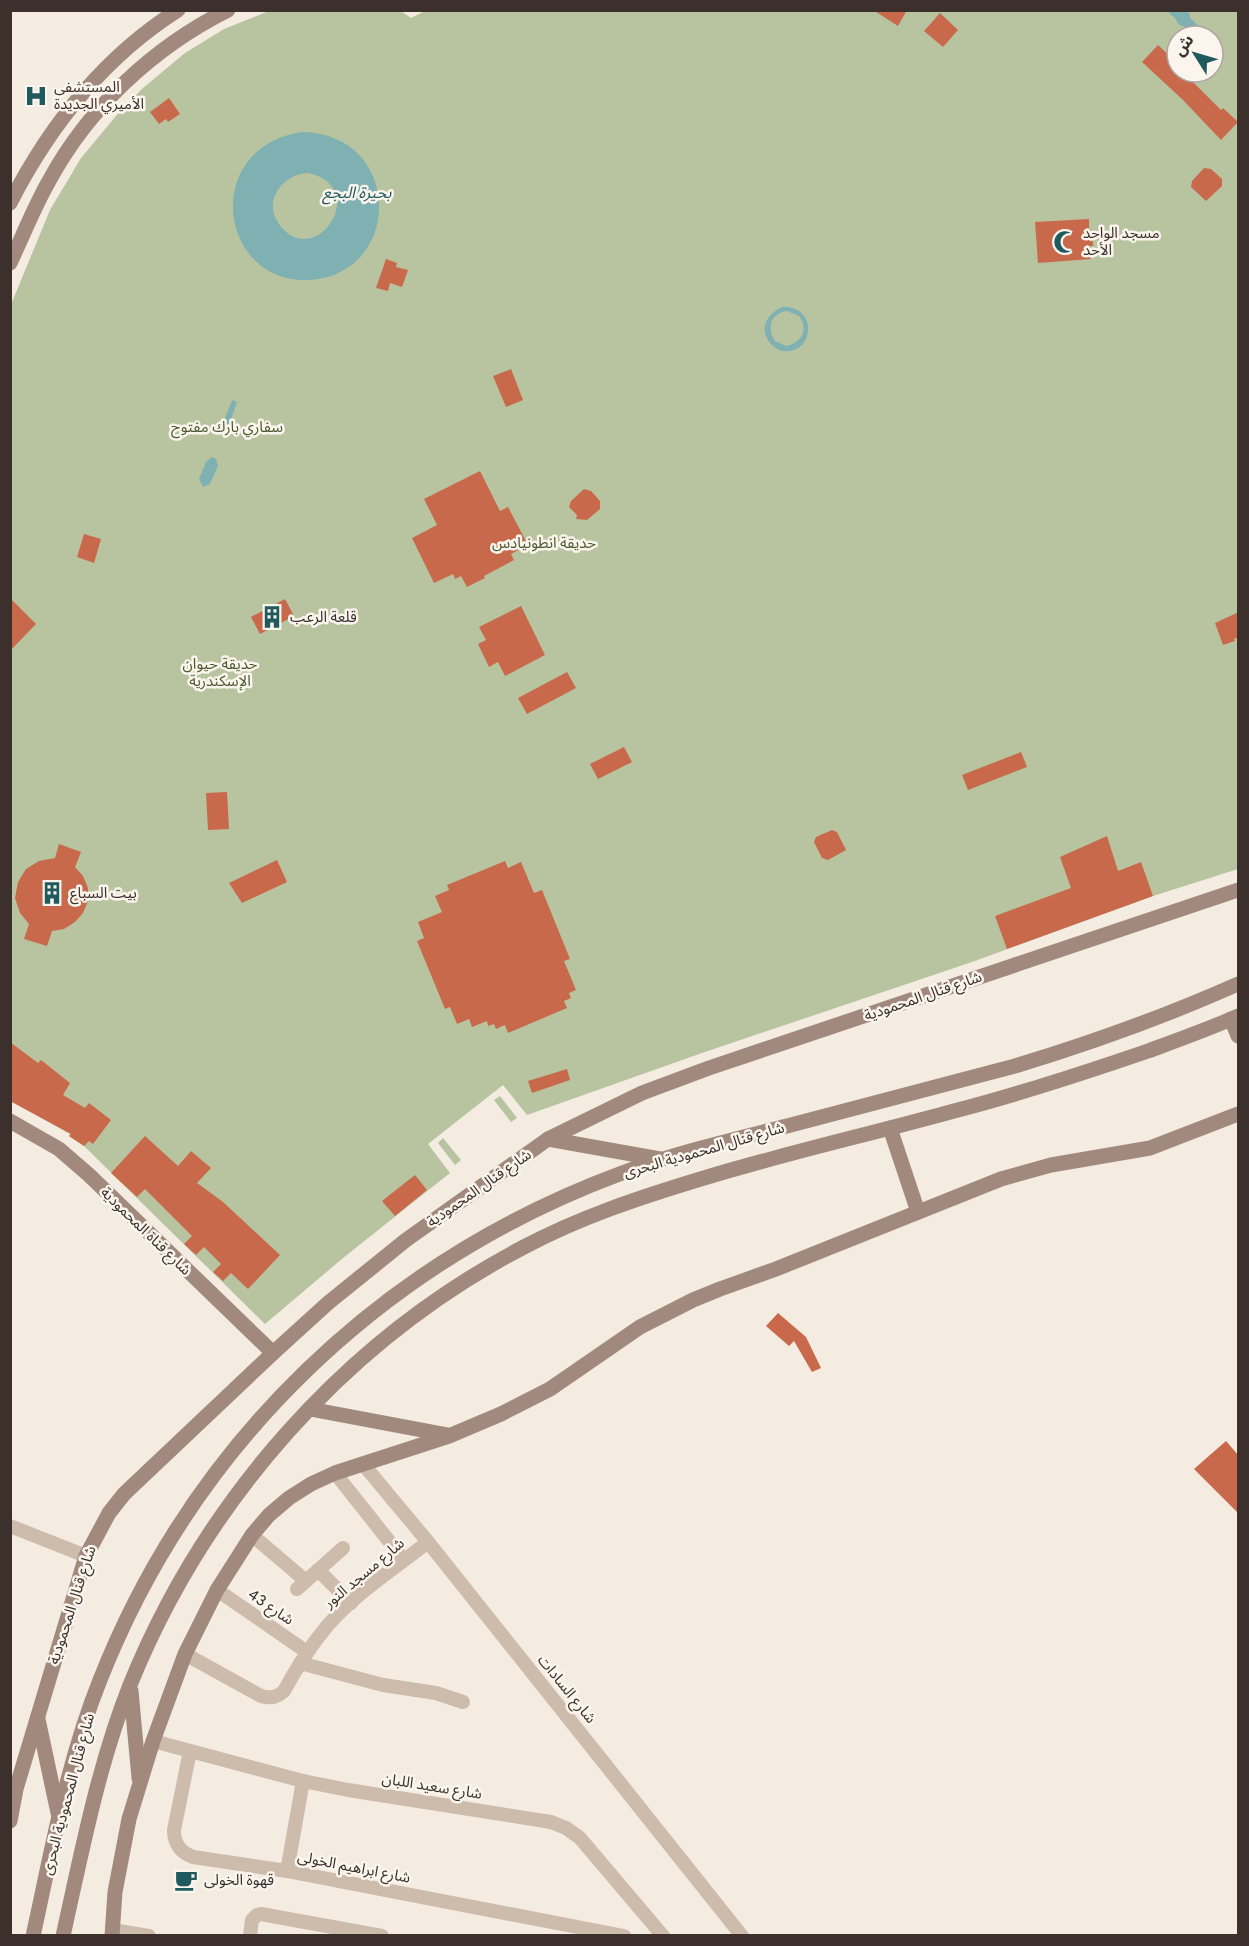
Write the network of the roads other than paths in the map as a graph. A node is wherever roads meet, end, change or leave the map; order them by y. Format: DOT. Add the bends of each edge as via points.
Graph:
graph roads {
  1 [pos="178,10"];
  2 [pos="228,10"];
  3 [pos="10,202"];
  4 [pos="10,263"];
  5 [pos="1239,890"];
  6 [pos="1239,984"];
  7 [pos="1235,1018"];
  8 [pos="1239,1036"];
  9 [pos="1239,1114"];
  10 [pos="10,1121"];
  11 [pos="890,1128"];
  12 [pos="548,1139"];
  13 [pos="663,1159"];
  14 [pos="918,1212"];
  15 [pos="273,1353"];
  16 [pos="310,1409"];
  17 [pos="449,1436"];
  18 [pos="363,1464"];
  19 [pos="335,1473"];
  20 [pos="10,1526"];
  21 [pos="252,1535"];
  22 [pos="428,1542"];
  23 [pos="343,1548"];
  24 [pos="86,1556"];
  25 [pos="405,1560"];
  26 [pos="318,1570"];
  27 [pos="217,1590"];
  28 [pos="351,1603"];
  29 [pos="185,1654"];
  30 [pos="304,1658"];
  31 [pos="130,1685"];
  32 [pos="463,1702"];
  33 [pos="38,1716"];
  34 [pos="153,1741"];
  35 [pos="190,1751"];
  36 [pos="303,1781"];
  37 [pos="139,1783"];
  38 [pos="13,1789"];
  39 [pos="59,1816"];
  40 [pos="10,1821"];
  41 [pos="287,1871"];
  42 [pos="321,1930"];
  43 [pos="112,1933"];
  44 [pos="33,1935"];
  45 [pos="63,1935"];
  46 [pos="149,1935"];
  47 [pos="250,1935"];
  48 [pos="382,1935"];
  49 [pos="624,1935"];
  50 [pos="663,1935"];
  51 [pos="742,1935"];
  1 -- 3 [label="main road" via="106,66 52,131"];
  2 -- 4 [label="main road" via="153,57 96,113 49,180"];
  5 -- 12 [label="main road, شارع قنال المحمودية" via="675,1080"];
  6 -- 13 [label="main road, شارع قنال المحمودية البحرى" via="1066,1050"];
  7 -- 8 [label="main road"];
  7 -- 11 [label="main road, شارع قنال المحمودية البحرى" via="1095,1069"];
  9 -- 14 [label="main road" via="1150,1148 1026,1171"];
  10 -- 15 [label="main road, شارع قناة المحمودية" via="58,1149 89,1175"];
  11 -- 14 [label="main road"];
  11 -- 16 [label="main road, شارع قنال المحمودية البحرى" via="708,1176 562,1228 486,1268 418,1313 356,1363"];
  12 -- 13 [label="main road"];
  12 -- 15 [label="main road, شارع قنال المحمودية" via="406,1240"];
  13 -- 39 [label="main road, شارع قنال المحمودية البحرى" via="542,1207 459,1251 365,1317 274,1402 195,1500 132,1607 98,1683"];
  14 -- 17 [label="main road" via="675,1309 624,1337 550,1389"];
  15 -- 24 [label="main road, شارع قنال المحمودية" via="124,1494"];
  16 -- 17 [label="main road"];
  16 -- 31 [label="main road, شارع قنال المحمودية البحرى" via="247,1481 201,1546"];
  17 -- 18 [label="main road"];
  18 -- 19 [label="main road"];
  18 -- 22 [label="street, شارع السادات"];
  19 -- 21 [label="main road" via="289,1498"];
  19 -- 25 [label="street"];
  20 -- 24 [label="street"];
  21 -- 26 [label="street" via="301,1585"];
  21 -- 27 [label="main road"];
  22 -- 25 [label="street, شارع مسجد النور"];
  22 -- 51 [label="street, شارع السادات"];
  23 -- 26 [label="street"];
  24 -- 33 [label="main road, شارع قنال المحمودية"];
  25 -- 28 [label="street, شارع مسجد النور"];
  26 -- 28 [label="street"];
  27 -- 29 [label="main road"];
  27 -- 30 [label="street, شارع 43"];
  28 -- 30 [label="street, شارع مسجد النور" via="329,1624"];
  29 -- 30 [label="street, شارع مسجد النور" via="261,1696 274,1697 284,1690"];
  29 -- 34 [label="main road"];
  30 -- 32 [label="street, شارع 43" via="382,1685 436,1693"];
  31 -- 37 [label="main road"];
  31 -- 45 [label="main road, شارع قنال المحمودية البحرى" via="96,1787"];
  33 -- 38 [label="main road, شارع قنال المحمودية"];
  33 -- 39 [label="main road"];
  34 -- 35 [label="street, شارع سعيد اللبان"];
  34 -- 37 [label="main road"];
  35 -- 36 [label="street, شارع سعيد اللبان"];
  35 -- 41 [label="street, شارع ابراهيم الخولى" via="174,1830 178,1847 193,1857"];
  36 -- 41 [label="street"];
  36 -- 50 [label="street, شارع سعيد اللبان" via="551,1821 580,1838"];
  37 -- 43 [label="main road" via="121,1855"];
  38 -- 40 [label="main road, شارع قنال المحمودية"];
  39 -- 44 [label="main road, شارع قنال المحمودية البحرى"];
  41 -- 49 [label="street, شارع ابراهيم الخولى"];
  42 -- 47 [label="street" via="261,1914 254,1917"];
  42 -- 48 [label="street"];
  43 -- 46 [label="street"];
}
